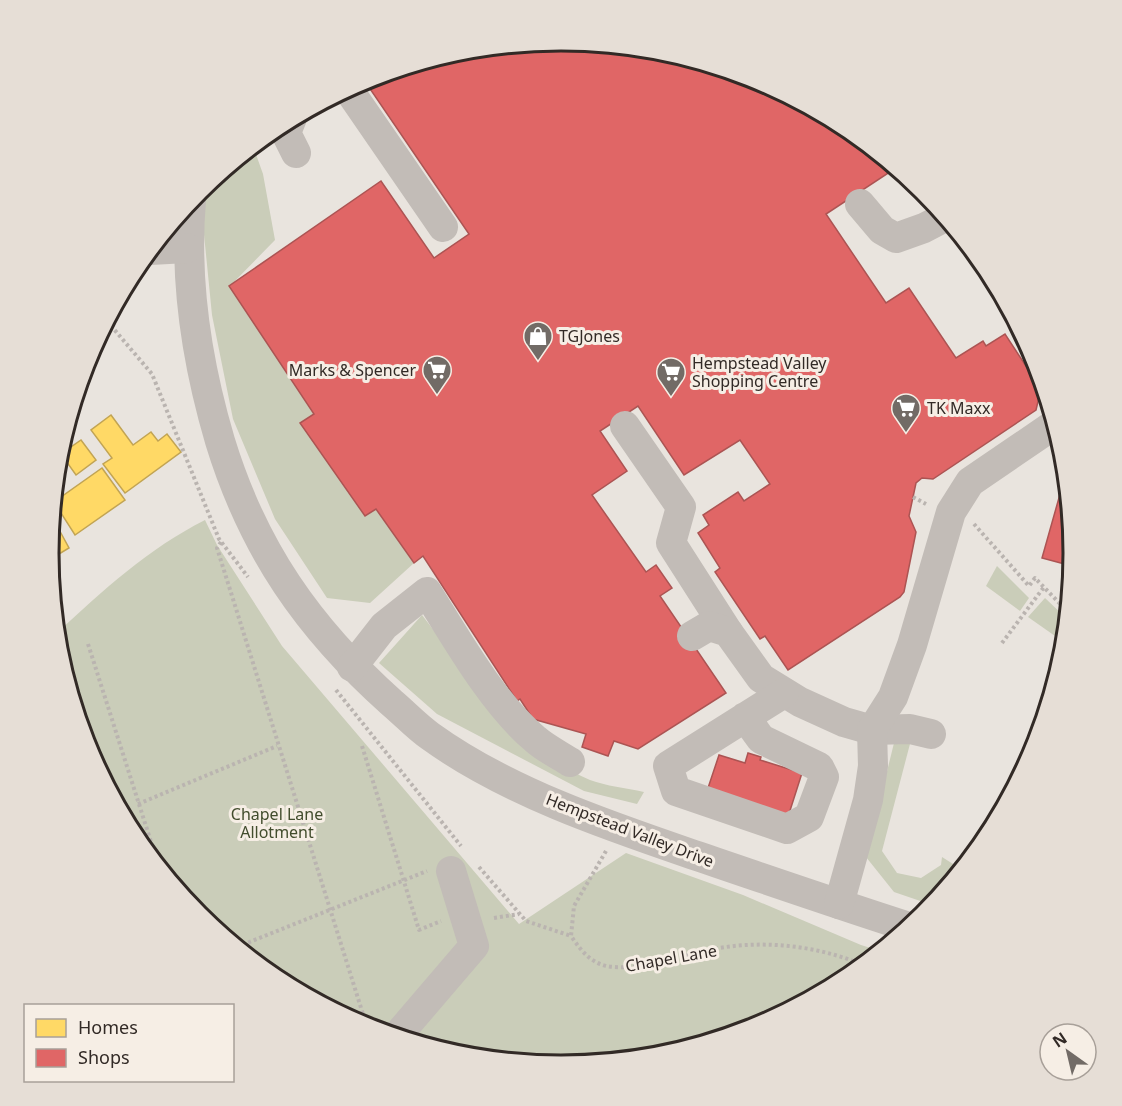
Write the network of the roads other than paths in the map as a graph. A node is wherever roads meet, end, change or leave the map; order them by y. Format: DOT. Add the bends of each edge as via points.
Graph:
graph roads {
  1 [pos="353,96"];
  2 [pos="286,133"];
  3 [pos="296,153"];
  4 [pos="860,204"];
  5 [pos="190,216"];
  6 [pos="937,221"];
  7 [pos="443,226"];
  8 [pos="187,248"];
  9 [pos="161,249"];
  10 [pos="625,426"];
  11 [pos="1047,429"];
  12 [pos="728,632"];
  13 [pos="692,636"];
  14 [pos="352,668"];
  15 [pos="784,693"];
  16 [pos="745,717"];
  17 [pos="872,730"];
  18 [pos="931,734"];
  19 [pos="570,762"];
  20 [pos="451,871"];
  21 [pos="839,904"];
  22 [pos="899,924"];
  23 [pos="403,1029"];
  1 -- 7 [label="street"];
  2 -- 3 [label="street"];
  4 -- 6 [label="street" via="882,230 896,238"];
  5 -- 8 [label="street, Hempstead Valley Drive"];
  8 -- 9 [label="street"];
  8 -- 14 [label="street, Hempstead Valley Drive" via="195,332 230,472 277,572 314,625"];
  10 -- 12 [label="street" via="681,507 671,543"];
  11 -- 17 [label="street" via="970,482 951,512 912,645 892,697"];
  12 -- 13 [label="street" via="710,626"];
  12 -- 15 [label="street" via="761,678"];
  14 -- 19 [label="street" via="384,626 427,592 506,707 535,739"];
  14 -- 21 [label="street, Hempstead Valley Drive" via="439,742 566,809"];
  15 -- 16 [label="street"];
  15 -- 17 [label="street" via="844,722"];
  16 -- 16 [label="street" via="761,739 819,767 824,777 809,817 787,829 676,792 668,766"];
  17 -- 18 [label="street" via="910,729"];
  17 -- 21 [label="street" via="873,766 868,800"];
  20 -- 23 [label="street" via="474,946"];
  21 -- 22 [label="street, Hempstead Valley Drive"];
}
